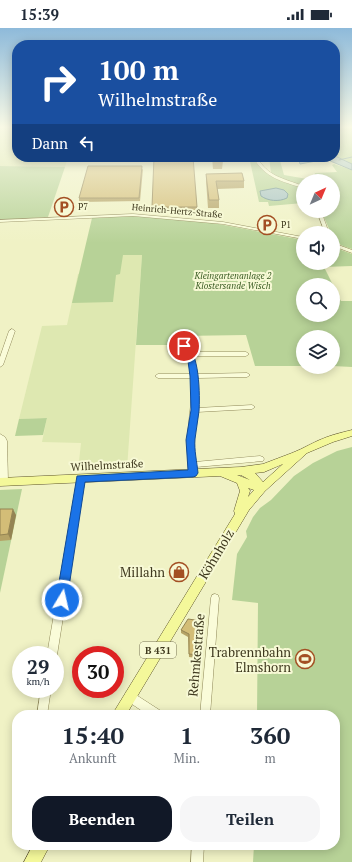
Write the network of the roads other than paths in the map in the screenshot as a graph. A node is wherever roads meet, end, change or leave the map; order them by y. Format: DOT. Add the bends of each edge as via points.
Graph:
graph roads {
  1 [pos="260,165"];
  2 [pos="296,185"];
  3 [pos="0,221"];
  4 [pos="296,237"];
  5 [pos="340,247"];
  6 [pos="352,252"];
  7 [pos="12,331"];
  8 [pos="3,346"];
  9 [pos="184,346"];
  10 [pos="191,354"];
  11 [pos="246,354"];
  12 [pos="0,365"];
  13 [pos="247,375"];
  14 [pos="158,376"];
  15 [pos="194,376"];
  16 [pos="252,408"];
  17 [pos="195,410"];
  18 [pos="352,433"];
  19 [pos="0,437"];
  20 [pos="304,451"];
  21 [pos="260,459"];
  22 [pos="193,469"];
  23 [pos="241,471"];
  24 [pos="215,472"];
  25 [pos="81,479"];
  26 [pos="2,482"];
  27 [pos="242,482"];
  28 [pos="262,488"];
  29 [pos="234,525"];
  30 [pos="215,598"];
  31 [pos="53,646"];
  32 [pos="130,696"];
  33 [pos="45,698"];
  34 [pos="43,710"];
  35 [pos="122,710"];
  36 [pos="150,710"];
  37 [pos="205,710"];
  38 [pos="39,850"];
  39 [pos="198,850"];
  40 [pos="32,862"];
  41 [pos="197,862"];
  1 -- 2 [label="street" via="272,177"];
  3 -- 4 [label="street, Heinrich-Hertz-Straße" via="154,216 223,222"];
  5 -- 6 [label="street"];
  7 -- 8 [label="street"];
  8 -- 12 [label="street"];
  9 -- 10 [label="street"];
  10 -- 11 [label="street"];
  10 -- 15 [label="street"];
  13 -- 15 [label="street"];
  14 -- 15 [label="street"];
  15 -- 17 [label="street"];
  16 -- 17 [label="street"];
  17 -- 22 [label="street" via="190,440"];
  18 -- 20 [label="main road, Köhnholz / B 431" via="330,439"];
  19 -- 26 [label="street" via="4,441"];
  20 -- 23 [label="main road, Wilhelmstraße" via="264,468"];
  20 -- 28 [label="main road, Köhnholz / B 431"];
  21 -- 22 [label="street"];
  22 -- 24 [label="main road, Wilhelmstraße"];
  22 -- 25 [label="main road, Wilhelmstraße"];
  23 -- 24 [label="main road, Wilhelmstraße"];
  23 -- 28 [label="main road" via="252,476"];
  24 -- 27 [label="main road, Wilhelmstraße" via="233,476"];
  25 -- 26 [label="main road, Wilhelmstraße"];
  25 -- 31 [label="street"];
  27 -- 28 [label="main road, Wilhelmstraße"];
  27 -- 29 [label="main road" via="245,491 243,503"];
  28 -- 29 [label="main road, Köhnholz / B 431" via="245,507"];
  29 -- 32 [label="main road, Köhnholz / B 431"];
  30 -- 37 [label="street, Rehmkestraße"];
  32 -- 35 [label="main road, Köhnholz / B 431"];
  32 -- 36 [label="street"];
  33 -- 34 [label="street"];
  38 -- 40 [label="main road"];
  39 -- 41 [label="street"];
}
